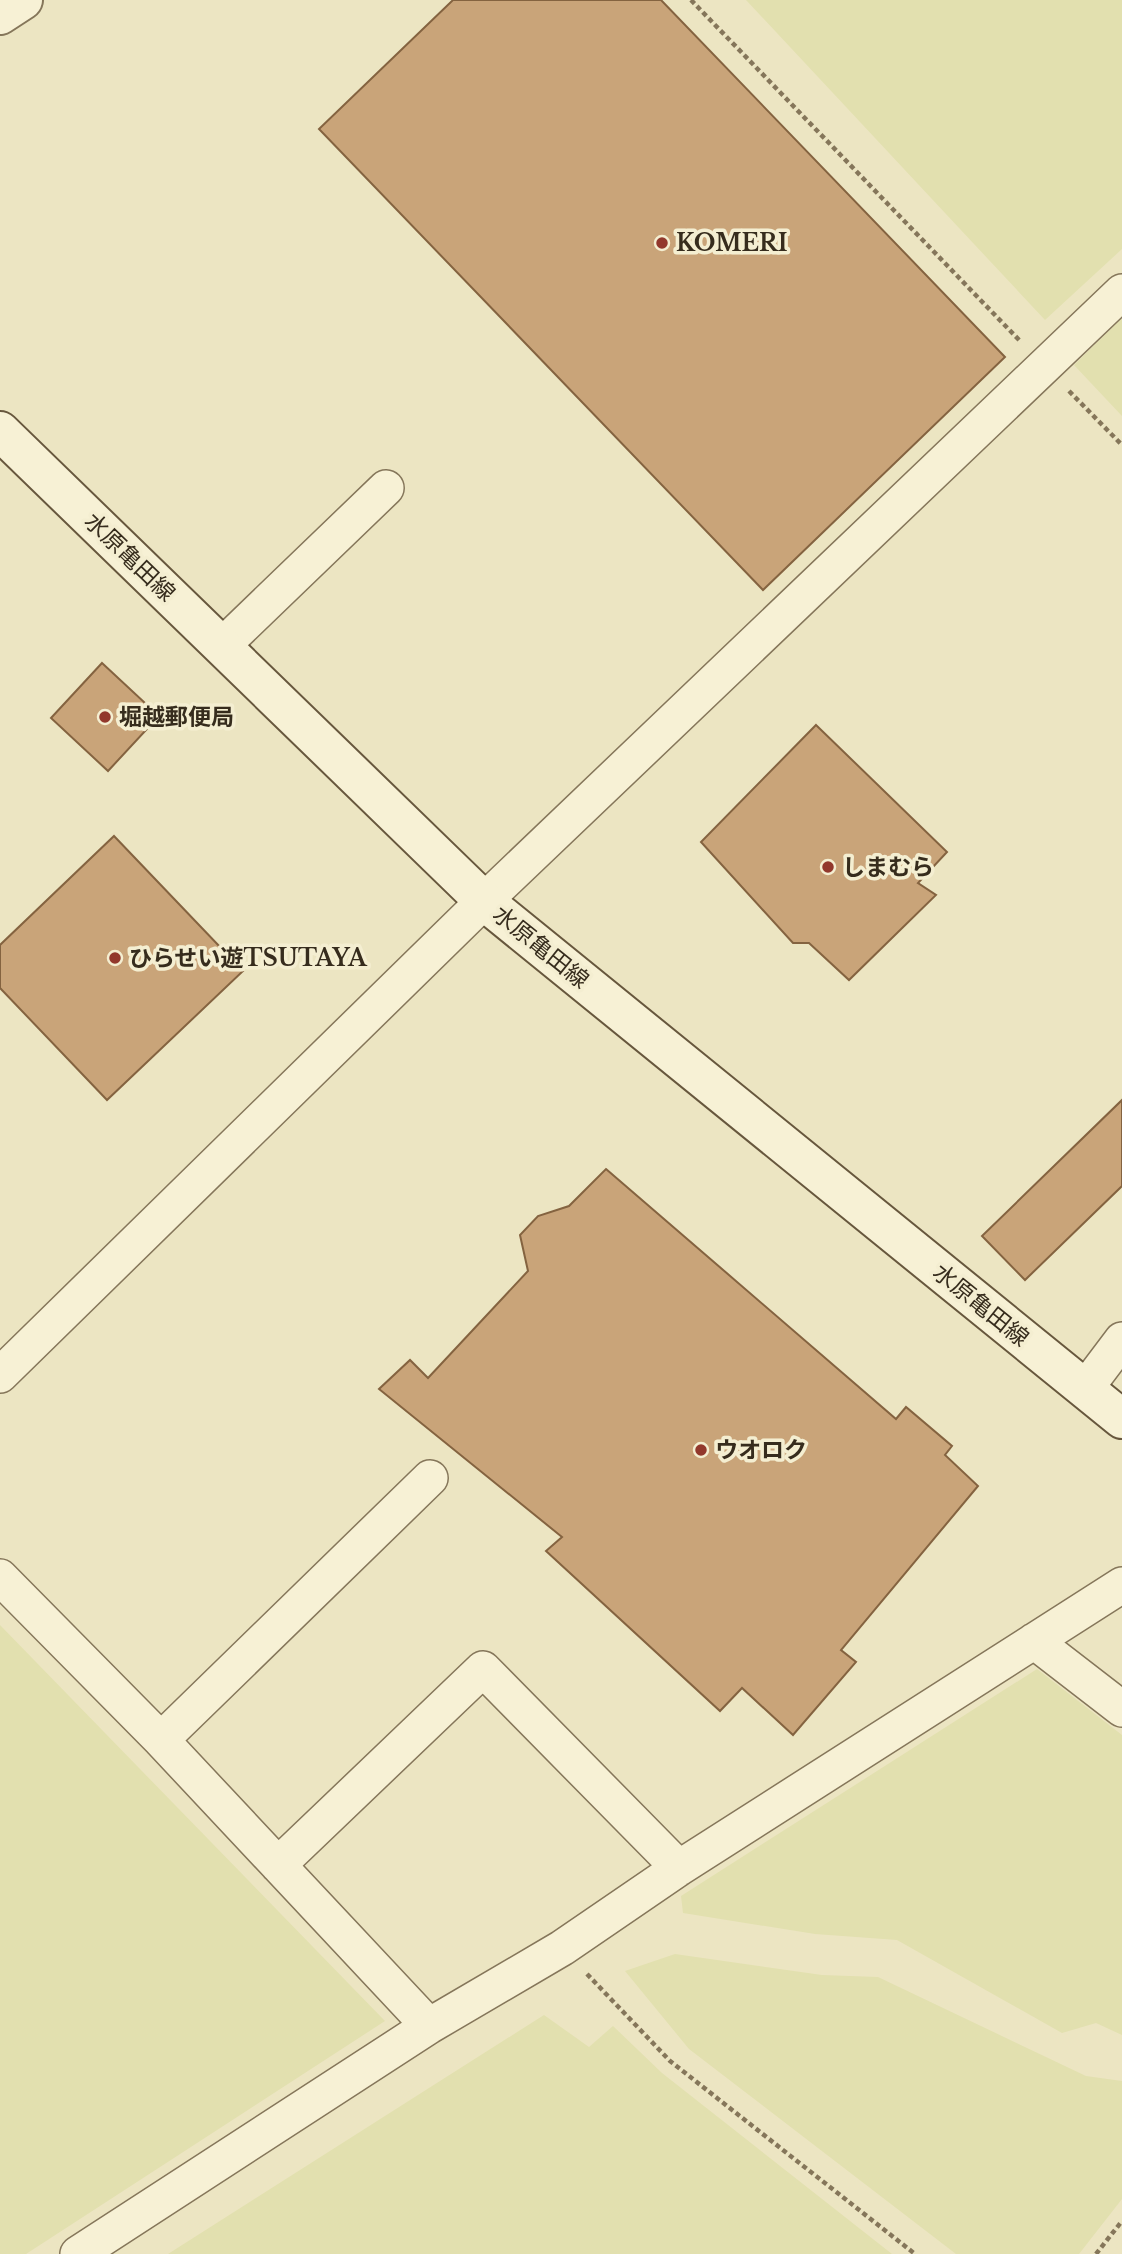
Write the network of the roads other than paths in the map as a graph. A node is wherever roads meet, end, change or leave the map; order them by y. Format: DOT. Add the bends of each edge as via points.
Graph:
graph roads {
  1 [pos="23,0"];
  2 [pos="0,15"];
  3 [pos="1122,292"];
  4 [pos="0,431"];
  5 [pos="386,488"];
  6 [pos="222,646"];
  7 [pos="484,901"];
  8 [pos="1122,1340"];
  9 [pos="0,1375"];
  10 [pos="1085,1389"];
  11 [pos="1122,1419"];
  12 [pos="430,1478"];
  13 [pos="0,1577"];
  14 [pos="1122,1585"];
  15 [pos="1034,1641"];
  16 [pos="1122,1709"];
  17 [pos="161,1740"];
  18 [pos="278,1864"];
  19 [pos="679,1868"];
  20 [pos="429,2026"];
  21 [pos="78,2254"];
  1 -- 2 [label="main road"];
  3 -- 7 [label="street"];
  4 -- 6 [label="main road, 水原亀田線"];
  5 -- 6 [label="street"];
  6 -- 7 [label="main road, 水原亀田線"];
  7 -- 9 [label="street"];
  7 -- 10 [label="main road, 水原亀田線"];
  8 -- 10 [label="street"];
  10 -- 11 [label="main road, 水原亀田線"];
  12 -- 17 [label="street"];
  13 -- 17 [label="street"];
  14 -- 15 [label="street"];
  15 -- 16 [label="street"];
  15 -- 19 [label="street"];
  17 -- 18 [label="street"];
  18 -- 19 [label="street" via="483,1670"];
  18 -- 20 [label="street"];
  19 -- 20 [label="street" via="562,1948"];
  20 -- 21 [label="street"];
}
